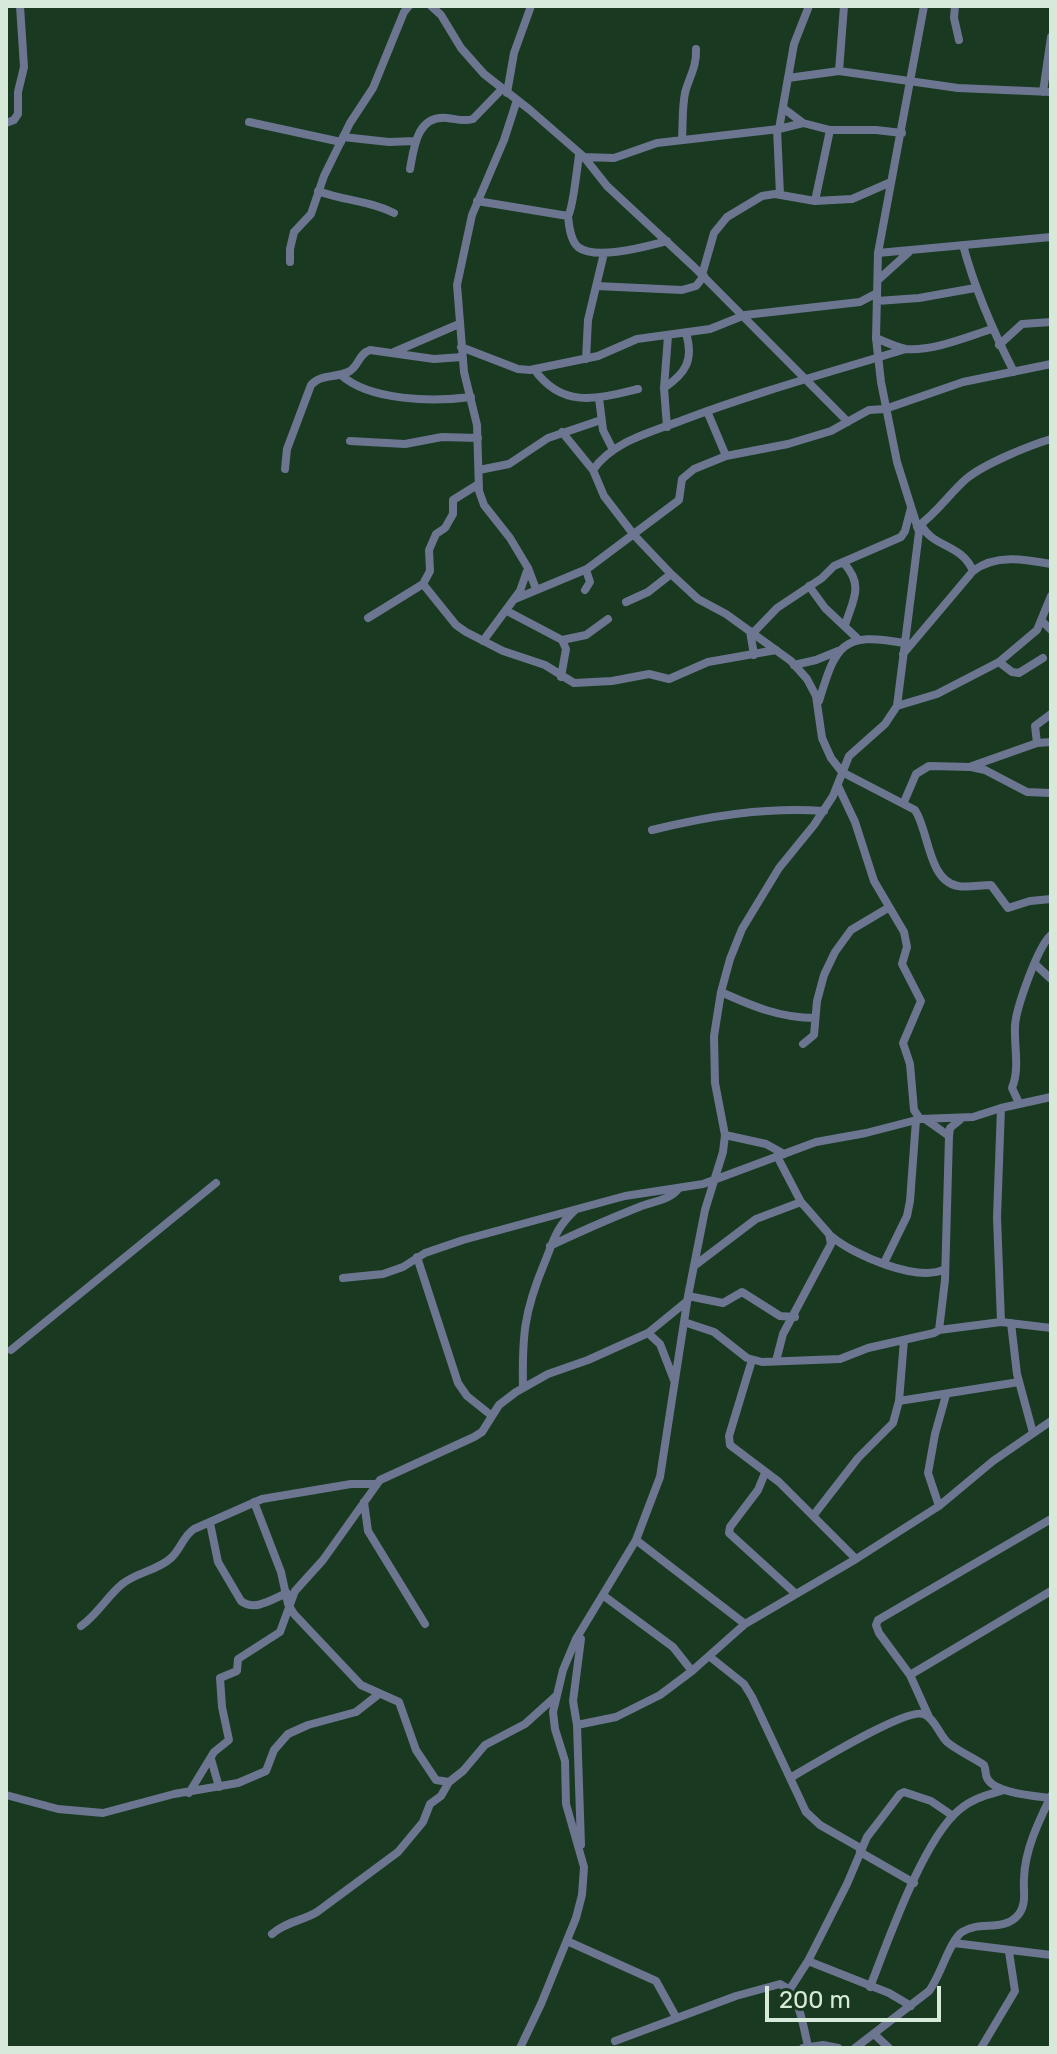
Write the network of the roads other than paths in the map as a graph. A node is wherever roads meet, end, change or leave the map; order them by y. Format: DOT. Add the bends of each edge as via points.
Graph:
graph roads {
  1 [pos="20,6"];
  2 [pos="409,6"];
  3 [pos="431,6"];
  4 [pos="531,6"];
  5 [pos="809,6"];
  6 [pos="844,6"];
  7 [pos="924,6"];
  8 [pos="955,6"];
  9 [pos="1051,37"];
  10 [pos="959,40"];
  11 [pos="696,49"];
  12 [pos="839,71"];
  13 [pos="788,78"];
  14 [pos="911,81"];
  15 [pos="505,91"];
  16 [pos="1047,92"];
  17 [pos="517,100"];
  18 [pos="783,108"];
  19 [pos="249,122"];
  20 [pos="6,123"];
  21 [pos="803,123"];
  22 [pos="778,129"];
  23 [pos="830,130"];
  24 [pos="902,133"];
  25 [pos="342,139"];
  26 [pos="682,139"];
  27 [pos="415,141"];
  28 [pos="582,156"];
  29 [pos="410,169"];
  30 [pos="891,182"];
  31 [pos="318,191"];
  32 [pos="780,195"];
  33 [pos="477,201"];
  34 [pos="815,201"];
  35 [pos="394,213"];
  36 [pos="568,216"];
  37 [pos="1051,237"];
  38 [pos="667,241"];
  39 [pos="963,245"];
  40 [pos="909,252"];
  41 [pos="604,253"];
  42 [pos="878,253"];
  43 [pos="290,262"];
  44 [pos="706,265"];
  45 [pos="694,267"];
  46 [pos="703,276"];
  47 [pos="878,280"];
  48 [pos="597,286"];
  49 [pos="975,288"];
  50 [pos="877,301"];
  51 [pos="741,316"];
  52 [pos="1051,322"];
  53 [pos="459,324"];
  54 [pos="992,329"];
  55 [pos="700,331"];
  56 [pos="686,333"];
  57 [pos="668,336"];
  58 [pos="876,338"];
  59 [pos="999,345"];
  60 [pos="690,346"];
  61 [pos="906,349"];
  62 [pos="462,352"];
  63 [pos="392,353"];
  64 [pos="877,358"];
  65 [pos="586,359"];
  66 [pos="1051,364"];
  67 [pos="550,366"];
  68 [pos="534,369"];
  69 [pos="1014,372"];
  70 [pos="341,375"];
  71 [pos="805,378"];
  72 [pos="545,382"];
  73 [pos="664,388"];
  74 [pos="638,389"];
  75 [pos="471,397"];
  76 [pos="599,398"];
  77 [pos="885,409"];
  78 [pos="707,411"];
  79 [pos="601,420"];
  80 [pos="848,422"];
  81 [pos="667,427"];
  82 [pos="562,432"];
  83 [pos="478,438"];
  84 [pos="1051,439"];
  85 [pos="350,441"];
  86 [pos="613,450"];
  87 [pos="726,456"];
  88 [pos="482,466"];
  89 [pos="285,469"];
  90 [pos="593,470"];
  91 [pos="477,485"];
  92 [pos="911,508"];
  93 [pos="919,525"];
  94 [pos="634,535"];
  95 [pos="843,562"];
  96 [pos="1051,564"];
  97 [pos="528,568"];
  98 [pos="586,570"];
  99 [pos="973,571"];
  100 [pos="671,574"];
  101 [pos="423,584"];
  102 [pos="809,586"];
  103 [pos="536,589"];
  104 [pos="585,590"];
  105 [pos="1051,596"];
  106 [pos="515,599"];
  107 [pos="626,602"];
  108 [pos="507,611"];
  109 [pos="368,618"];
  110 [pos="608,619"];
  111 [pos="1042,621"];
  112 [pos="845,625"];
  113 [pos="1051,630"];
  114 [pos="751,632"];
  115 [pos="859,640"];
  116 [pos="483,641"];
  117 [pos="904,643"];
  118 [pos="564,644"];
  119 [pos="776,650"];
  120 [pos="839,651"];
  121 [pos="903,654"];
  122 [pos="754,655"];
  123 [pos="1043,658"];
  124 [pos="999,662"];
  125 [pos="794,665"];
  126 [pos="561,677"];
  127 [pos="817,705"];
  128 [pos="897,706"];
  129 [pos="1051,714"];
  130 [pos="1051,742"];
  131 [pos="1037,743"];
  132 [pos="971,767"];
  133 [pos="842,772"];
  134 [pos="838,786"];
  135 [pos="1051,793"];
  136 [pos="904,802"];
  137 [pos="824,811"];
  138 [pos="652,830"];
  139 [pos="1051,899"];
  140 [pos="888,908"];
  141 [pos="1051,935"];
  142 [pos="1036,965"];
  143 [pos="1051,979"];
  144 [pos="721,992"];
  145 [pos="815,1018"];
  146 [pos="803,1044"];
  147 [pos="1051,1097"];
  148 [pos="1019,1103"];
  149 [pos="1001,1108"];
  150 [pos="917,1118"];
  151 [pos="962,1119"];
  152 [pos="725,1135"];
  153 [pos="949,1136"];
  154 [pos="781,1156"];
  155 [pos="714,1180"];
  156 [pos="216,1183"];
  157 [pos="679,1188"];
  158 [pos="801,1202"];
  159 [pos="576,1210"];
  160 [pos="829,1234"];
  161 [pos="550,1246"];
  162 [pos="830,1247"];
  163 [pos="865,1256"];
  164 [pos="417,1257"];
  165 [pos="884,1263"];
  166 [pos="693,1267"];
  167 [pos="941,1271"];
  168 [pos="343,1278"];
  169 [pos="687,1299"];
  170 [pos="795,1317"];
  171 [pos="684,1322"];
  172 [pos="1001,1322"];
  173 [pos="1011,1323"];
  174 [pos="1051,1328"];
  175 [pos="939,1330"];
  176 [pos="648,1333"];
  177 [pos="904,1340"];
  178 [pos="11,1350"];
  179 [pos="752,1360"];
  180 [pos="776,1361"];
  181 [pos="674,1381"];
  182 [pos="1019,1382"];
  183 [pos="523,1388"];
  184 [pos="946,1395"];
  185 [pos="899,1401"];
  186 [pos="492,1416"];
  187 [pos="1051,1423"];
  188 [pos="1033,1433"];
  189 [pos="765,1473"];
  190 [pos="359,1484"];
  191 [pos="375,1484"];
  192 [pos="364,1500"];
  193 [pos="254,1502"];
  194 [pos="939,1506"];
  195 [pos="813,1516"];
  196 [pos="1051,1519"];
  197 [pos="210,1523"];
  198 [pos="636,1540"];
  199 [pos="856,1559"];
  200 [pos="1051,1591"];
  201 [pos="287,1593"];
  202 [pos="796,1594"];
  203 [pos="604,1596"];
  204 [pos="288,1604"];
  205 [pos="425,1624"];
  206 [pos="745,1624"];
  207 [pos="81,1626"];
  208 [pos="582,1631"];
  209 [pos="709,1656"];
  210 [pos="692,1671"];
  211 [pos="910,1675"];
  212 [pos="379,1694"];
  213 [pos="557,1695"];
  214 [pos="929,1717"];
  215 [pos="577,1725"];
  216 [pos="211,1758"];
  217 [pos="790,1778"];
  218 [pos="449,1782"];
  219 [pos="219,1787"];
  220 [pos="1005,1790"];
  221 [pos="189,1793"];
  222 [pos="6,1795"];
  223 [pos="1050,1797"];
  224 [pos="953,1816"];
  225 [pos="861,1850"];
  226 [pos="581,1853"];
  227 [pos="914,1883"];
  228 [pos="272,1934"];
  229 [pos="567,1941"];
  230 [pos="954,1943"];
  231 [pos="1009,1952"];
  232 [pos="1051,1955"];
  233 [pos="808,1961"];
  234 [pos="870,1987"];
  235 [pos="790,1989"];
  236 [pos="911,2006"];
  237 [pos="676,2017"];
  238 [pos="874,2034"];
  239 [pos="615,2041"];
  240 [pos="805,2047"];
  241 [pos="520,2048"];
  242 [pos="838,2048"];
  243 [pos="855,2048"];
  244 [pos="889,2048"];
  245 [pos="981,2048"];
  1 -- 20 [label="street" via="24,55 18,114"];
  2 -- 25 [label="street" via="373,88"];
  3 -- 15 [label="street" via="472,62"];
  4 -- 15 [label="street"];
  5 -- 13 [label="street"];
  6 -- 12 [label="street"];
  7 -- 14 [label="street"];
  8 -- 10 [label="street"];
  9 -- 16 [label="street"];
  11 -- 26 [label="street" via="697,64 683,105"];
  12 -- 13 [label="street"];
  12 -- 14 [label="street"];
  13 -- 18 [label="street"];
  14 -- 16 [label="street" via="984,91"];
  14 -- 24 [label="street"];
  15 -- 17 [label="street"];
  15 -- 27 [label="street" via="473,119 432,119"];
  17 -- 28 [label="street"];
  17 -- 33 [label="street"];
  18 -- 21 [label="street"];
  18 -- 22 [label="street"];
  19 -- 25 [label="street"];
  21 -- 22 [label="street"];
  21 -- 23 [label="street"];
  22 -- 26 [label="street"];
  22 -- 32 [label="street"];
  23 -- 24 [label="street"];
  23 -- 34 [label="street"];
  24 -- 30 [label="street"];
  25 -- 27 [label="street"];
  25 -- 31 [label="street"];
  26 -- 28 [label="street" via="614,158"];
  27 -- 29 [label="street"];
  28 -- 36 [label="street"];
  28 -- 38 [label="street"];
  30 -- 34 [label="street" via="852,199"];
  30 -- 42 [label="street"];
  31 -- 35 [label="street"];
  31 -- 43 [label="street" via="309,217 294,232"];
  32 -- 34 [label="street"];
  32 -- 44 [label="street" via="762,196 727,217 711,240"];
  33 -- 36 [label="street"];
  33 -- 53 [label="street" via="458,272"];
  36 -- 41 [label="street" via="577,246"];
  37 -- 39 [label="street"];
  38 -- 41 [label="street"];
  38 -- 45 [label="street"];
  39 -- 40 [label="street"];
  39 -- 49 [label="street"];
  40 -- 42 [label="street"];
  40 -- 47 [label="street"];
  41 -- 48 [label="street"];
  42 -- 47 [label="street"];
  44 -- 45 [label="street"];
  44 -- 46 [label="street"];
  45 -- 46 [label="street"];
  46 -- 48 [label="street" via="696,286 682,290"];
  46 -- 51 [label="street"];
  47 -- 50 [label="street"];
  48 -- 65 [label="street"];
  49 -- 50 [label="street"];
  49 -- 54 [label="street"];
  50 -- 51 [label="street"];
  50 -- 58 [label="street"];
  51 -- 55 [label="street"];
  51 -- 71 [label="street"];
  52 -- 59 [label="street" via="1022,324"];
  53 -- 62 [label="street"];
  53 -- 63 [label="street"];
  54 -- 59 [label="street"];
  54 -- 61 [label="street"];
  55 -- 56 [label="street"];
  55 -- 60 [label="street"];
  56 -- 57 [label="street"];
  56 -- 60 [label="street"];
  57 -- 65 [label="street" via="637,339"];
  57 -- 73 [label="street"];
  58 -- 61 [label="street"];
  58 -- 64 [label="street"];
  59 -- 69 [label="street"];
  60 -- 73 [label="street" via="685,370"];
  61 -- 64 [label="street"];
  62 -- 63 [label="street" via="434,359"];
  62 -- 68 [label="street"];
  62 -- 75 [label="street"];
  63 -- 70 [label="street" via="365,351 354,369"];
  64 -- 71 [label="street"];
  64 -- 77 [label="street"];
  65 -- 67 [label="street"];
  66 -- 69 [label="street"];
  67 -- 68 [label="street"];
  67 -- 72 [label="street"];
  68 -- 72 [label="street"];
  69 -- 77 [label="street" via="963,382"];
  70 -- 75 [label="street" via="371,392 423,400"];
  70 -- 89 [label="street" via="312,383 287,449"];
  71 -- 78 [label="street"];
  71 -- 80 [label="street"];
  72 -- 76 [label="street" via="566,396"];
  73 -- 81 [label="street"];
  74 -- 76 [label="street"];
  75 -- 83 [label="street"];
  76 -- 79 [label="street"];
  77 -- 80 [label="street" via="859,413"];
  77 -- 92 [label="street"];
  78 -- 81 [label="street"];
  78 -- 87 [label="street"];
  79 -- 82 [label="street"];
  79 -- 86 [label="street"];
  80 -- 87 [label="street" via="811,438"];
  81 -- 86 [label="street"];
  82 -- 88 [label="street" via="515,462"];
  82 -- 90 [label="street"];
  83 -- 85 [label="street" via="405,444"];
  83 -- 88 [label="street"];
  84 -- 93 [label="street" via="971,475"];
  86 -- 90 [label="street"];
  87 -- 94 [label="street" via="685,475 679,500"];
  88 -- 91 [label="street"];
  90 -- 94 [label="street" via="604,496"];
  91 -- 97 [label="street" via="484,505"];
  91 -- 101 [label="street" via="453,500 453,514 429,550 430,571"];
  92 -- 93 [label="street"];
  92 -- 95 [label="street" via="901,537"];
  93 -- 99 [label="street" via="929,537 958,551"];
  93 -- 117 [label="street"];
  94 -- 98 [label="street"];
  94 -- 100 [label="street"];
  95 -- 102 [label="street"];
  95 -- 112 [label="street" via="856,583"];
  96 -- 99 [label="street" via="992,560"];
  97 -- 103 [label="street"];
  97 -- 106 [label="street"];
  98 -- 103 [label="street"];
  98 -- 104 [label="street" via="590,582"];
  99 -- 121 [label="street"];
  100 -- 107 [label="street"];
  100 -- 114 [label="street" via="698,599"];
  101 -- 109 [label="street"];
  101 -- 116 [label="street" via="456,625"];
  102 -- 112 [label="street"];
  102 -- 114 [label="street"];
  103 -- 106 [label="street"];
  105 -- 111 [label="street"];
  106 -- 108 [label="street"];
  108 -- 116 [label="street"];
  108 -- 118 [label="street"];
  110 -- 118 [label="street"];
  111 -- 113 [label="street"];
  111 -- 124 [label="street"];
  112 -- 115 [label="street"];
  114 -- 119 [label="street"];
  114 -- 122 [label="street"];
  115 -- 117 [label="street"];
  115 -- 120 [label="street"];
  116 -- 126 [label="street" via="545,665"];
  117 -- 121 [label="street"];
  118 -- 126 [label="street"];
  119 -- 122 [label="street"];
  119 -- 125 [label="street"];
  120 -- 125 [label="street"];
  120 -- 127 [label="street"];
  121 -- 128 [label="street"];
  122 -- 126 [label="street" via="708,662 669,679 649,674 582,683"];
  123 -- 124 [label="street" via="1019,673"];
  124 -- 128 [label="street" via="937,694"];
  125 -- 127 [label="street" via="813,689"];
  127 -- 133 [label="street" via="822,738"];
  128 -- 133 [label="street" via="849,756"];
  129 -- 131 [label="street" via="1035,726"];
  130 -- 131 [label="street"];
  131 -- 132 [label="street"];
  132 -- 135 [label="street" via="1027,792"];
  132 -- 136 [label="street" via="924,767"];
  133 -- 134 [label="street"];
  133 -- 136 [label="street"];
  134 -- 137 [label="street"];
  134 -- 140 [label="street"];
  136 -- 139 [label="street" via="922,820 938,871 953,885 991,885 1008,908"];
  137 -- 138 [label="street" via="748,812"];
  137 -- 144 [label="street" via="779,868 742,929"];
  140 -- 145 [label="street" via="861,922 841,943 824,975"];
  140 -- 150 [label="street" via="904,932 902,964 921,997 903,1043"];
  141 -- 142 [label="street" via="1043,942"];
  142 -- 143 [label="street"];
  142 -- 148 [label="street" via="1015,1023 1018,1068 1012,1088"];
  144 -- 145 [label="street" via="787,1018"];
  144 -- 152 [label="street" via="714,1072"];
  145 -- 146 [label="street" via="814,1035"];
  147 -- 148 [label="street"];
  148 -- 149 [label="street"];
  149 -- 151 [label="street"];
  149 -- 172 [label="street"];
  150 -- 151 [label="street"];
  150 -- 153 [label="street"];
  150 -- 154 [label="street" via="816,1142"];
  150 -- 165 [label="street" via="907,1216"];
  151 -- 153 [label="street" via="950,1128"];
  152 -- 154 [label="street" via="766,1144"];
  152 -- 155 [label="street"];
  153 -- 167 [label="street"];
  154 -- 155 [label="street"];
  154 -- 158 [label="street"];
  155 -- 157 [label="street"];
  155 -- 166 [label="street"];
  156 -- 178 [label="street"];
  157 -- 159 [label="street"];
  157 -- 161 [label="street" via="674,1195"];
  158 -- 160 [label="street"];
  158 -- 166 [label="street" via="756,1219"];
  159 -- 161 [label="street"];
  159 -- 164 [label="street"];
  160 -- 162 [label="street"];
  160 -- 163 [label="street"];
  161 -- 183 [label="street" via="524,1319"];
  162 -- 163 [label="street"];
  162 -- 170 [label="street"];
  163 -- 165 [label="street"];
  164 -- 168 [label="street" via="383,1274"];
  164 -- 186 [label="street" via="458,1383"];
  165 -- 167 [label="street" via="916,1272"];
  166 -- 169 [label="street"];
  167 -- 175 [label="street" via="945,1280"];
  169 -- 170 [label="street" via="723,1303 742,1292 780,1316"];
  169 -- 171 [label="street"];
  169 -- 176 [label="street"];
  170 -- 180 [label="street" via="783,1334"];
  171 -- 179 [label="street" via="714,1332"];
  171 -- 181 [label="street"];
  172 -- 173 [label="street"];
  172 -- 175 [label="street"];
  173 -- 174 [label="street"];
  173 -- 182 [label="street"];
  175 -- 177 [label="street"];
  176 -- 181 [label="street" via="660,1344"];
  176 -- 183 [label="street"];
  177 -- 180 [label="street" via="840,1359"];
  177 -- 185 [label="street"];
  179 -- 180 [label="street"];
  179 -- 189 [label="street" via="728,1441"];
  181 -- 198 [label="street" via="660,1477"];
  182 -- 184 [label="street"];
  182 -- 188 [label="street"];
  183 -- 186 [label="street"];
  184 -- 185 [label="street"];
  184 -- 194 [label="street" via="928,1473"];
  185 -- 195 [label="street" via="893,1423"];
  186 -- 191 [label="street" via="474,1437"];
  187 -- 188 [label="street"];
  188 -- 194 [label="street"];
  189 -- 195 [label="street"];
  189 -- 202 [label="street" via="729,1533"];
  190 -- 191 [label="street"];
  190 -- 192 [label="street"];
  190 -- 193 [label="street"];
  191 -- 192 [label="street"];
  192 -- 204 [label="street"];
  192 -- 205 [label="street" via="368,1531"];
  193 -- 197 [label="street"];
  193 -- 201 [label="street"];
  194 -- 199 [label="street"];
  195 -- 199 [label="street"];
  196 -- 211 [label="street" via="878,1620 879,1633"];
  197 -- 201 [label="street" via="218,1562 241,1601 256,1606"];
  197 -- 207 [label="street" via="186,1534 170,1560 120,1586"];
  198 -- 203 [label="street"];
  198 -- 206 [label="street"];
  199 -- 202 [label="street"];
  200 -- 211 [label="street"];
  201 -- 204 [label="street"];
  202 -- 206 [label="street"];
  203 -- 208 [label="street"];
  203 -- 210 [label="street" via="673,1647"];
  204 -- 212 [label="street" via="361,1685"];
  204 -- 216 [label="street" via="280,1632 238,1659 237,1671 218,1681 229,1740"];
  206 -- 209 [label="street"];
  208 -- 213 [label="street"];
  208 -- 215 [label="street" via="573,1701"];
  209 -- 210 [label="street"];
  209 -- 217 [label="street" via="744,1684"];
  210 -- 215 [label="street" via="635,1710"];
  211 -- 214 [label="street"];
  212 -- 218 [label="street" via="399,1702 428,1772 441,1783"];
  212 -- 219 [label="street" via="356,1712 288,1734 266,1771"];
  213 -- 218 [label="street" via="525,1724 485,1745"];
  213 -- 226 [label="street" via="553,1721 565,1761 566,1804"];
  214 -- 217 [label="street" via="910,1714"];
  214 -- 220 [label="street" via="946,1741 984,1765 989,1780"];
  215 -- 226 [label="street"];
  216 -- 219 [label="street"];
  216 -- 221 [label="street"];
  217 -- 225 [label="street" via="810,1816"];
  218 -- 228 [label="street" via="391,1858 317,1912"];
  219 -- 221 [label="street"];
  220 -- 223 [label="street"];
  220 -- 224 [label="street" via="971,1801"];
  221 -- 222 [label="street" via="94,1814"];
  223 -- 230 [label="street" via="1026,1857 1022,1910 1007,1924 963,1932"];
  224 -- 225 [label="street" via="904,1792"];
  224 -- 227 [label="street"];
  225 -- 227 [label="street"];
  225 -- 233 [label="street"];
  226 -- 229 [label="street" via="584,1884"];
  227 -- 234 [label="street"];
  229 -- 237 [label="street" via="656,1981"];
  229 -- 241 [label="street"];
  230 -- 231 [label="street"];
  230 -- 236 [label="street" via="938,1979"];
  231 -- 232 [label="street"];
  231 -- 245 [label="street" via="1015,1991"];
  233 -- 234 [label="street"];
  233 -- 235 [label="street"];
  234 -- 236 [label="street"];
  235 -- 237 [label="street" via="777,1984"];
  235 -- 240 [label="street"];
  236 -- 238 [label="street"];
  237 -- 239 [label="street"];
  238 -- 243 [label="street"];
  238 -- 244 [label="street"];
  240 -- 242 [label="street"];
}
